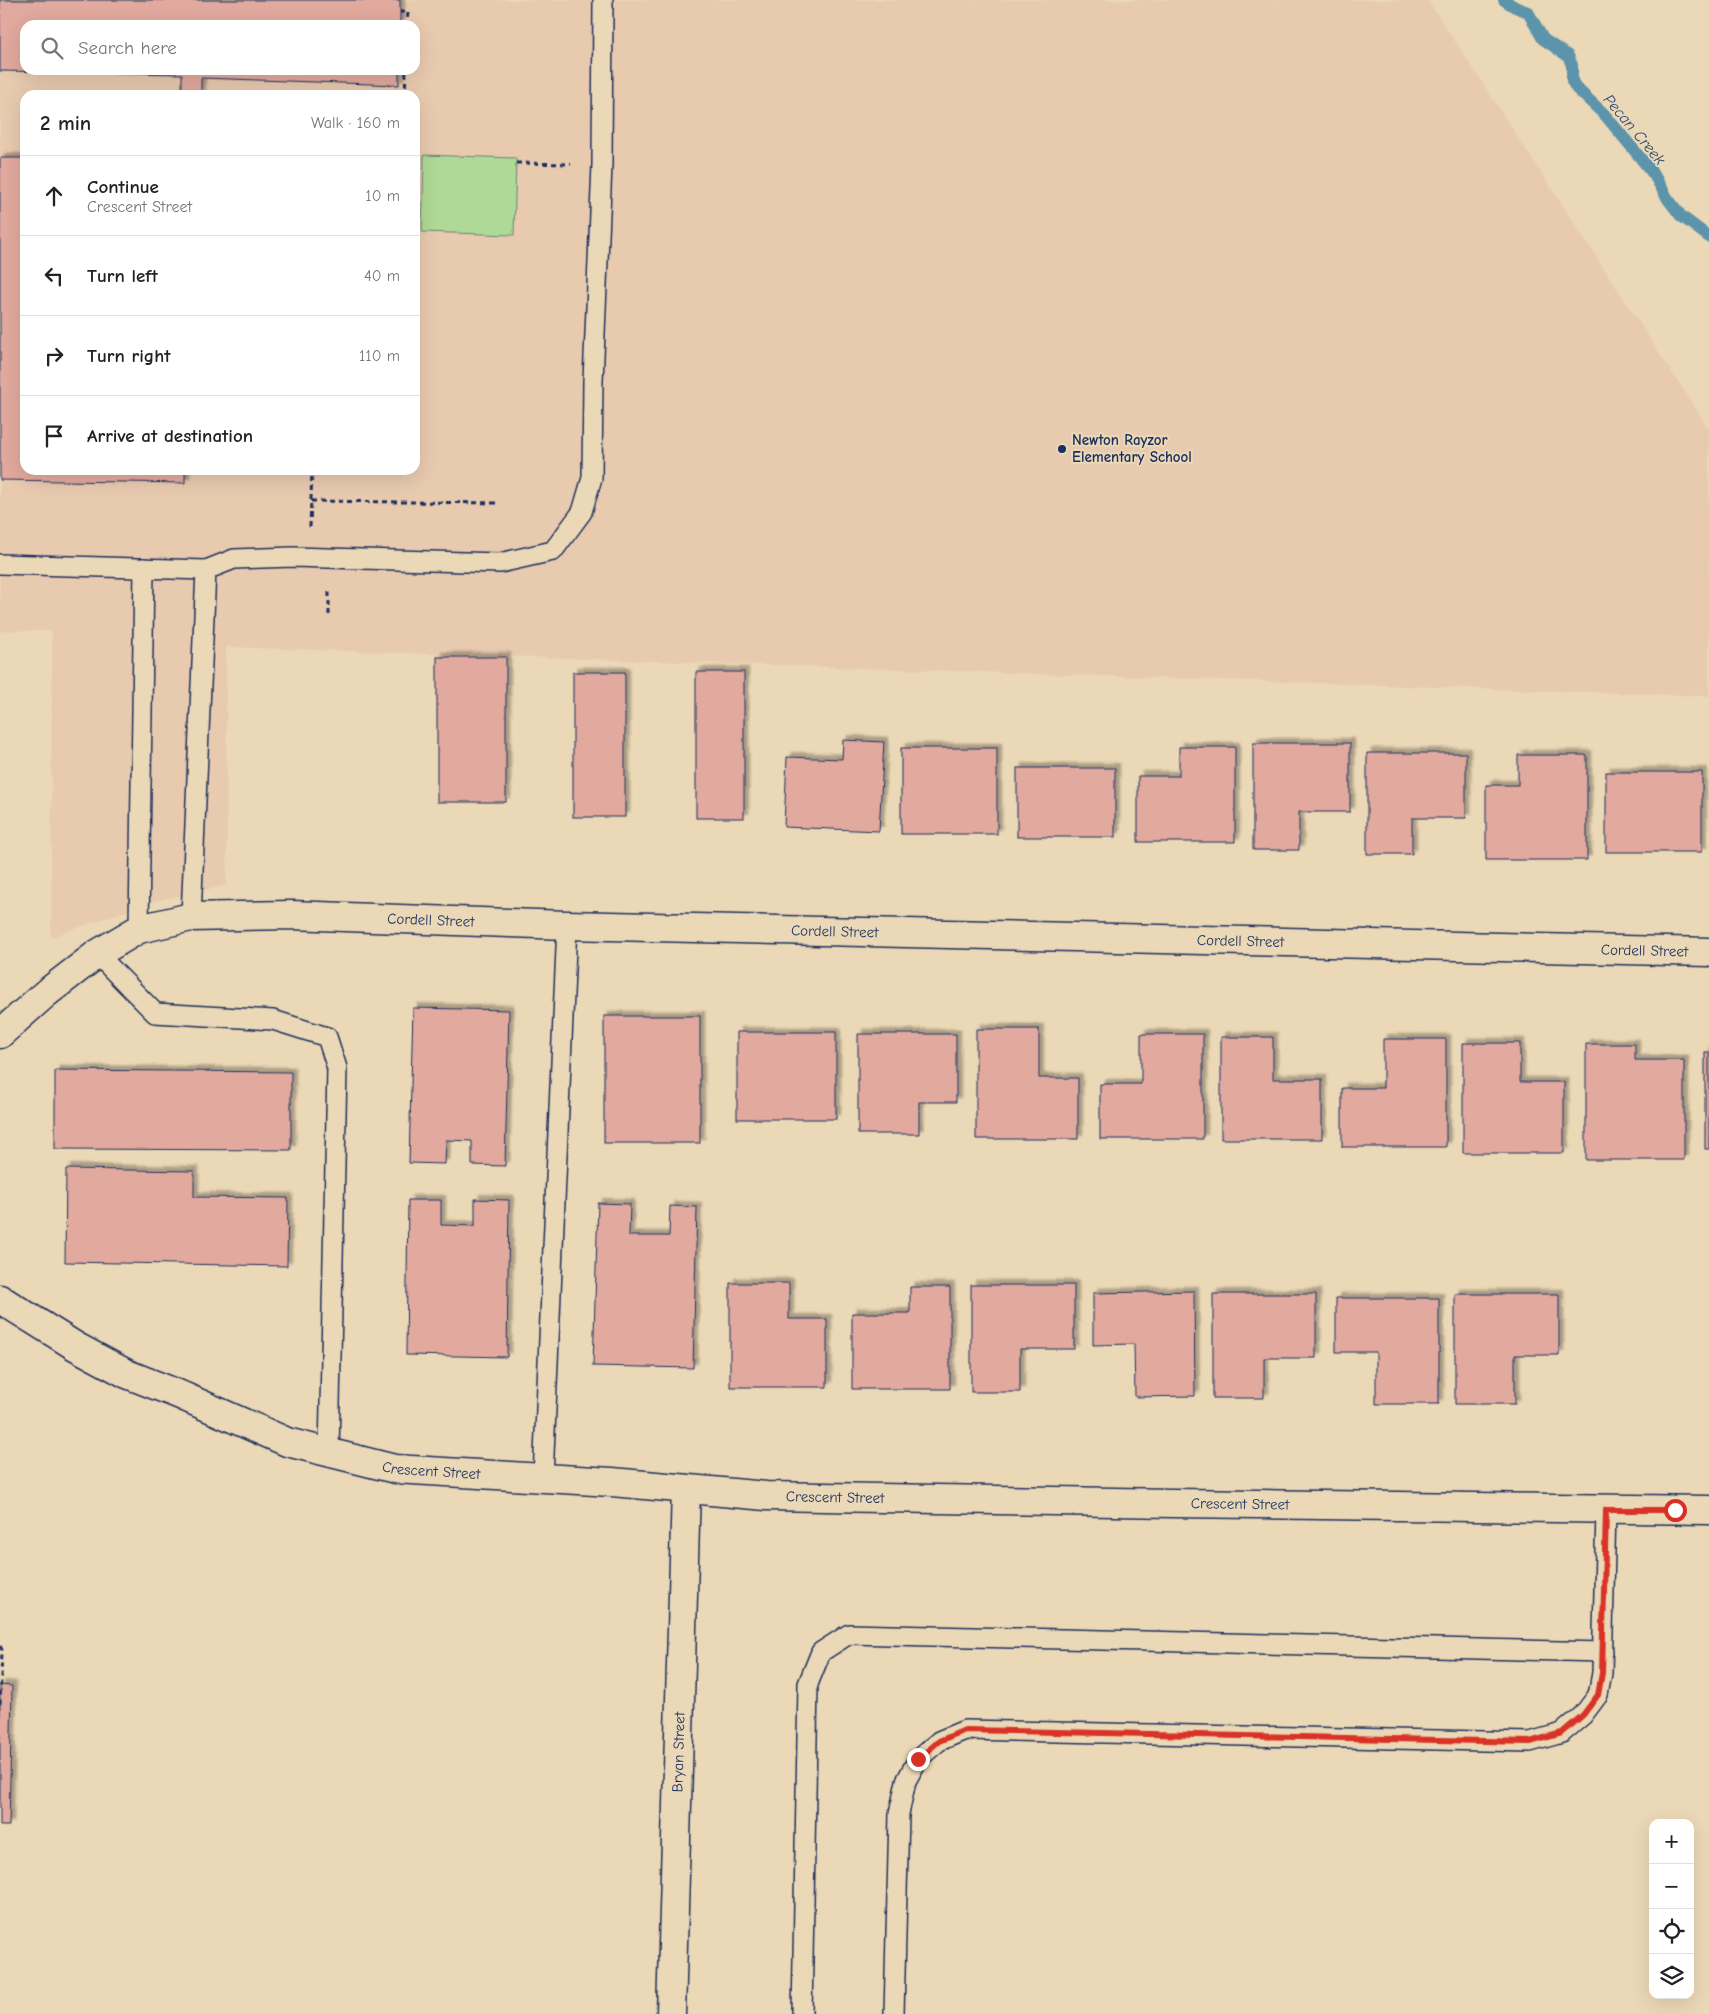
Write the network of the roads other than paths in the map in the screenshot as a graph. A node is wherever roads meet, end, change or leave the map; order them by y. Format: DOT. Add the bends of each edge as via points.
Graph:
graph roads {
  1 [pos="603,0"];
  2 [pos="0,564"];
  3 [pos="144,568"];
  4 [pos="206,570"];
  5 [pos="191,917"];
  6 [pos="567,925"];
  7 [pos="139,928"];
  8 [pos="1709,952"];
  9 [pos="97,954"];
  10 [pos="0,1034"];
  11 [pos="0,1299"];
  12 [pos="329,1452"];
  13 [pos="543,1478"];
  14 [pos="686,1489"];
  15 [pos="1606,1510"];
  16 [pos="1709,1510"];
  17 [pos="1603,1652"];
  18 [pos="671,2014"];
  19 [pos="802,2014"];
  20 [pos="894,2014"];
  1 -- 4 [label="lane" via="602,165 592,478 582,512 553,551 500,563 234,559"];
  2 -- 3 [label="lane"];
  3 -- 4 [label="lane"];
  3 -- 7 [label="lane"];
  4 -- 5 [label="lane"];
  5 -- 6 [label="street, Cordell Street" via="291,915"];
  5 -- 7 [label="street, Cordell Street"];
  6 -- 8 [label="street, Cordell Street"];
  6 -- 13 [label="lane"];
  7 -- 9 [label="street, Cordell Street"];
  9 -- 10 [label="street, Cordell Street"];
  9 -- 12 [label="lane" via="155,1014 273,1020 327,1037 337,1068"];
  11 -- 12 [label="street, Crescent Street" via="127,1374 287,1442"];
  12 -- 13 [label="street, Crescent Street" via="395,1469"];
  13 -- 14 [label="street, Crescent Street"];
  14 -- 15 [label="street, Crescent Street" via="776,1496"];
  14 -- 18 [label="street, Bryan Street"];
  15 -- 16 [label="street, Crescent Street"];
  15 -- 17 [label="lane"];
  17 -- 19 [label="lane" via="849,1634 821,1652 808,1684"];
  17 -- 20 [label="lane" via="1598,1695 1583,1715 1562,1733 1530,1742 965,1730 939,1741 918,1759 906,1781 899,1814"];
}
